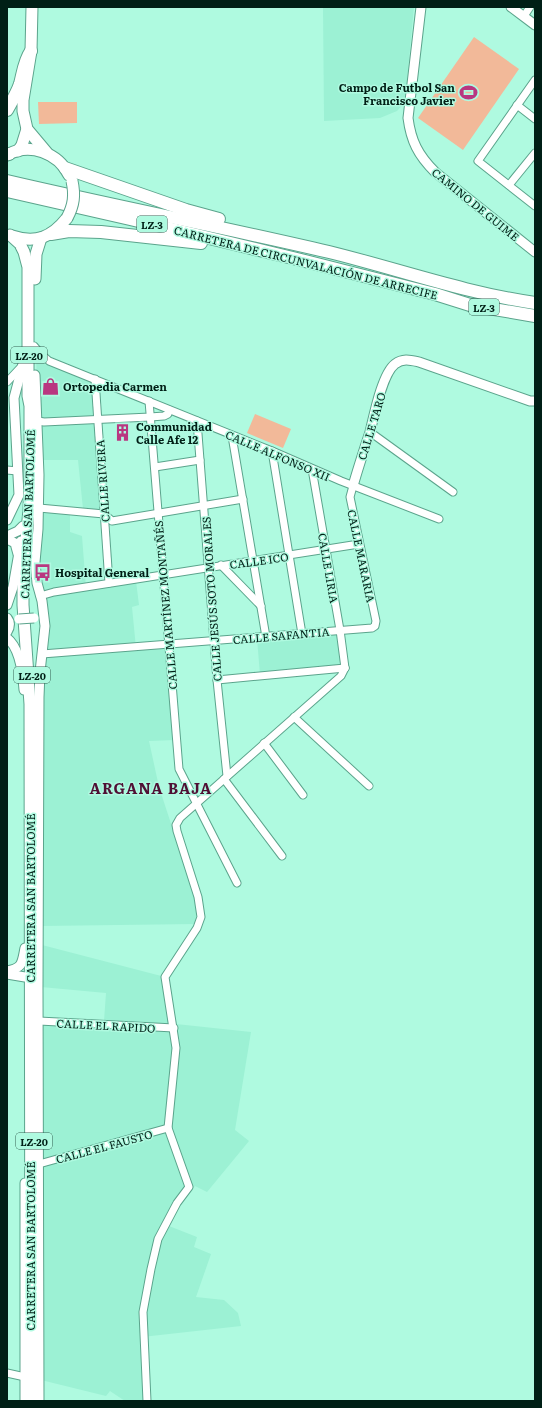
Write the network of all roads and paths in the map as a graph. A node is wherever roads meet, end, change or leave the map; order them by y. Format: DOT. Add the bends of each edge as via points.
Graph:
graph roads {
  1 [pos="32,7"];
  2 [pos="421,7"];
  3 [pos="511,7"];
  4 [pos="530,7"];
  5 [pos="524,16"];
  6 [pos="535,25"];
  7 [pos="31,51"];
  8 [pos="535,80"];
  9 [pos="517,105"];
  10 [pos="7,110"];
  11 [pos="535,119"];
  12 [pos="27,129"];
  13 [pos="535,153"];
  14 [pos="10,154"];
  15 [pos="48,154"];
  16 [pos="65,168"];
  17 [pos="7,181"];
  18 [pos="509,185"];
  19 [pos="7,192"];
  20 [pos="535,206"];
  21 [pos="9,234"];
  22 [pos="46,236"];
  23 [pos="327,252"];
  24 [pos="535,252"];
  25 [pos="297,259"];
  26 [pos="535,303"];
  27 [pos="535,316"];
  28 [pos="32,345"];
  29 [pos="23,364"];
  30 [pos="35,375"];
  31 [pos="94,379"];
  32 [pos="7,382"];
  33 [pos="28,396"];
  34 [pos="149,401"];
  35 [pos="533,402"];
  36 [pos="169,410"];
  37 [pos="150,417"];
  38 [pos="97,420"];
  39 [pos="38,421"];
  40 [pos="197,421"];
  41 [pos="370,432"];
  42 [pos="232,436"];
  43 [pos="272,451"];
  44 [pos="200,460"];
  45 [pos="155,467"];
  46 [pos="312,468"];
  47 [pos="7,470"];
  48 [pos="17,474"];
  49 [pos="353,486"];
  50 [pos="453,492"];
  51 [pos="243,499"];
  52 [pos="203,506"];
  53 [pos="39,508"];
  54 [pos="7,510"];
  55 [pos="157,513"];
  56 [pos="104,514"];
  57 [pos="439,519"];
  58 [pos="7,520"];
  59 [pos="7,524"];
  60 [pos="20,529"];
  61 [pos="7,537"];
  62 [pos="359,544"];
  63 [pos="326,550"];
  64 [pos="19,555"];
  65 [pos="290,555"];
  66 [pos="254,560"];
  67 [pos="221,565"];
  68 [pos="208,567"];
  69 [pos="162,576"];
  70 [pos="109,583"];
  71 [pos="40,596"];
  72 [pos="7,605"];
  73 [pos="261,606"];
  74 [pos="44,616"];
  75 [pos="8,619"];
  76 [pos="375,626"];
  77 [pos="340,630"];
  78 [pos="7,632"];
  79 [pos="302,634"];
  80 [pos="266,637"];
  81 [pos="7,638"];
  82 [pos="214,640"];
  83 [pos="168,643"];
  84 [pos="42,654"];
  85 [pos="345,668"];
  86 [pos="216,680"];
  87 [pos="294,717"];
  88 [pos="264,743"];
  89 [pos="226,778"];
  90 [pos="369,786"];
  91 [pos="303,795"];
  92 [pos="197,804"];
  93 [pos="282,856"];
  94 [pos="237,883"];
  95 [pos="25,948"];
  96 [pos="7,973"];
  97 [pos="25,977"];
  98 [pos="39,1021"];
  99 [pos="174,1028"];
  100 [pos="30,1096"];
  101 [pos="168,1128"];
  102 [pos="26,1145"];
  103 [pos="39,1164"];
  104 [pos="30,1186"];
  105 [pos="7,1373"];
  106 [pos="25,1377"];
  107 [pos="25,1401"];
  108 [pos="32,1401"];
  109 [pos="39,1401"];
  110 [pos="147,1401"];
  1 -- 7 [label="main road"];
  2 -- 24 [label="street, CAMINO DE GUIME" via="408,118 410,133 425,162 435,172"];
  3 -- 5 [label="street"];
  4 -- 5 [label="street"];
  5 -- 6 [label="street"];
  7 -- 10 [label="highway"];
  7 -- 12 [label="main road" via="23,100"];
  8 -- 9 [label="street"];
  9 -- 11 [label="street"];
  9 -- 18 [label="street" via="478,161"];
  12 -- 14 [label="main road" via="22,145"];
  12 -- 15 [label="main road"];
  13 -- 18 [label="street"];
  14 -- 15 [label="main road" via="33,150"];
  15 -- 16 [label="main road"];
  16 -- 22 [label="main road, bridge" via="74,190 72,210 60,227"];
  16 -- 23 [label="highway, LZ-3" via="186,210 296,240"];
  17 -- 23 [label="highway, CARRETERA DE CIRCUNVALACIÓN DE ARRECIFE / LZ-3"];
  18 -- 20 [label="street"];
  19 -- 25 [label="highway, CARRETERA DE CIRCUNVALACIÓN DE ARRECIFE / LZ-3"];
  21 -- 22 [label="main road, LZ-20" via="31,240"];
  21 -- 28 [label="main road, CARRETERA SAN BARTOLOMÉ / LZ-20" via="20,244 26,257"];
  22 -- 25 [label="highway, LZ-3" via="69,232 101,232 189,241"];
  22 -- 28 [label="main road, CARRETERA SAN BARTOLOMÉ / LZ-20" via="36,254"];
  23 -- 26 [label="highway, CARRETERA DE CIRCUNVALACIÓN DE ARRECIFE / LZ-3" via="506,299"];
  25 -- 27 [label="highway, CARRETERA DE CIRCUNVALACIÓN DE ARRECIFE / LZ-3" via="470,304"];
  28 -- 29 [label="main road"];
  28 -- 30 [label="main road, LZ-20"];
  28 -- 31 [label="street, CALLE ALFONSO XII" via="49,361"];
  28 -- 33 [label="main road, CARRETERA SAN BARTOLOMÉ / LZ-20"];
  29 -- 32 [label="street"];
  29 -- 48 [label="street" via="14,398"];
  30 -- 39 [label="street, CARRETERA SAN BARTOLOMÉ"];
  30 -- 108 [label="main road, CARRETERA SAN BARTOLOMÉ / LZ-20" via="32,510 27,570 33,705"];
  31 -- 34 [label="street, CALLE ALFONSO XII"];
  31 -- 38 [label="street, CALLE RIVERA"];
  33 -- 60 [label="street, CARRETERA SAN BARTOLOMÉ"];
  33 -- 100 [label="main road, CARRETERA SAN BARTOLOMÉ / LZ-20" via="30,478 23,605 30,704"];
  34 -- 36 [label="street, CALLE ALFONSO XII"];
  34 -- 37 [label="street, CALLE MARTÍNEZ MONTAÑÉS"];
  35 -- 41 [label="street, CALLE TARO" via="412,361 402,360 391,368 380,394"];
  36 -- 37 [label="street" via="164,416"];
  36 -- 40 [label="street, CALLE ALFONSO XII"];
  37 -- 38 [label="street"];
  37 -- 45 [label="street, CALLE MARTÍNEZ MONTAÑÉS"];
  38 -- 39 [label="street"];
  38 -- 56 [label="street, CALLE RIVERA"];
  39 -- 53 [label="street, CARRETERA SAN BARTOLOMÉ"];
  40 -- 42 [label="street, CALLE ALFONSO XII"];
  40 -- 44 [label="street, CALLE JESÚS SOTO MORALES"];
  41 -- 49 [label="street, CALLE TARO"];
  41 -- 50 [label="street"];
  42 -- 43 [label="street, CALLE ALFONSO XII"];
  42 -- 51 [label="street"];
  43 -- 46 [label="street, CALLE ALFONSO XII"];
  43 -- 65 [label="street"];
  44 -- 45 [label="street"];
  44 -- 52 [label="street, CALLE JESÚS SOTO MORALES"];
  45 -- 55 [label="street, CALLE MARTÍNEZ MONTAÑÉS"];
  46 -- 49 [label="street, CALLE ALFONSO XII"];
  46 -- 63 [label="street, CALLE LIRIA"];
  47 -- 48 [label="street"];
  48 -- 54 [label="street" via="12,503"];
  48 -- 58 [label="street" via="19,495"];
  49 -- 57 [label="street, CALLE ALFONSO XII"];
  49 -- 62 [label="street, CALLE MARARIA" via="350,497"];
  51 -- 52 [label="street"];
  51 -- 66 [label="street"];
  52 -- 55 [label="street"];
  52 -- 68 [label="street, CALLE JESÚS SOTO MORALES"];
  53 -- 56 [label="street"];
  53 -- 71 [label="street, CARRETERA SAN BARTOLOMÉ" via="35,562"];
  55 -- 56 [label="street" via="112,521"];
  55 -- 69 [label="street, CALLE MARTÍNEZ MONTAÑÉS"];
  56 -- 70 [label="street, CALLE RIVERA"];
  59 -- 60 [label="street" via="13,531"];
  60 -- 61 [label="street"];
  60 -- 64 [label="street, CARRETERA SAN BARTOLOMÉ"];
  61 -- 64 [label="street" via="15,543"];
  62 -- 63 [label="street, CALLE ICO"];
  62 -- 76 [label="street, CALLE MARARIA"];
  63 -- 65 [label="street, CALLE ICO"];
  63 -- 77 [label="street, CALLE LIRIA"];
  64 -- 72 [label="street, CARRETERA SAN BARTOLOMÉ"];
  65 -- 66 [label="street, CALLE ICO"];
  65 -- 79 [label="street"];
  66 -- 67 [label="street, CALLE ICO"];
  66 -- 73 [label="street"];
  67 -- 68 [label="street, CALLE ICO"];
  67 -- 73 [label="street"];
  68 -- 69 [label="street, CALLE ICO"];
  68 -- 82 [label="street, CALLE JESÚS SOTO MORALES"];
  69 -- 70 [label="street, CALLE ICO"];
  69 -- 83 [label="street, CALLE MARTÍNEZ MONTAÑÉS"];
  70 -- 71 [label="street, CALLE ICO"];
  71 -- 74 [label="street, CARRETERA SAN BARTOLOMÉ"];
  73 -- 80 [label="street"];
  74 -- 75 [label="street, bridge"];
  74 -- 84 [label="street, CARRETERA SAN BARTOLOMÉ"];
  75 -- 78 [label="street" via="10,627"];
  76 -- 77 [label="street, CALLE SAFANTIA"];
  77 -- 79 [label="street, CALLE SAFANTIA"];
  77 -- 85 [label="street, CALLE LIRIA"];
  79 -- 80 [label="street, CALLE SAFANTIA"];
  80 -- 82 [label="street, CALLE SAFANTIA"];
  81 -- 95 [label="street, CARRETERA SAN BARTOLOMÉ" via="18,654 24,686"];
  82 -- 83 [label="street, CALLE SAFANTIA"];
  82 -- 86 [label="street, CALLE JESÚS SOTO MORALES"];
  83 -- 84 [label="street, CALLE SAFANTIA"];
  83 -- 92 [label="street, CALLE MARTÍNEZ MONTAÑÉS" via="179,769"];
  84 -- 98 [label="street, CARRETERA SAN BARTOLOMÉ" via="39,705"];
  85 -- 86 [label="street"];
  85 -- 87 [label="street" via="341,676"];
  86 -- 89 [label="street, CALLE JESÚS SOTO MORALES"];
  87 -- 88 [label="street"];
  87 -- 90 [label="street"];
  88 -- 89 [label="street"];
  88 -- 91 [label="street"];
  89 -- 92 [label="street"];
  89 -- 93 [label="street"];
  92 -- 94 [label="street, CALLE MARTÍNEZ MONTAÑÉS"];
  92 -- 99 [label="street" via="176,824 198,897 201,917 197,928 165,977"];
  95 -- 96 [label="street" via="22,964"];
  95 -- 97 [label="street, CARRETERA SAN BARTOLOMÉ"];
  96 -- 97 [label="street"];
  97 -- 102 [label="street, CARRETERA SAN BARTOLOMÉ"];
  98 -- 99 [label="street, CALLE EL RAPIDO"];
  98 -- 103 [label="street, CARRETERA SAN BARTOLOMÉ"];
  99 -- 101 [label="street" via="176,1048"];
  100 -- 102 [label="main road"];
  100 -- 104 [label="main road, CARRETERA SAN BARTOLOMÉ / LZ-20"];
  101 -- 103 [label="street, CALLE EL FAUSTO"];
  101 -- 110 [label="street" via="189,1187 158,1238 151,1269 143,1312"];
  102 -- 104 [label="main road"];
  102 -- 106 [label="street, CARRETERA SAN BARTOLOMÉ"];
  103 -- 109 [label="street, CARRETERA SAN BARTOLOMÉ"];
  104 -- 108 [label="main road, CARRETERA SAN BARTOLOMÉ / LZ-20"];
  105 -- 106 [label="street"];
  106 -- 107 [label="street, CARRETERA SAN BARTOLOMÉ"];
}
